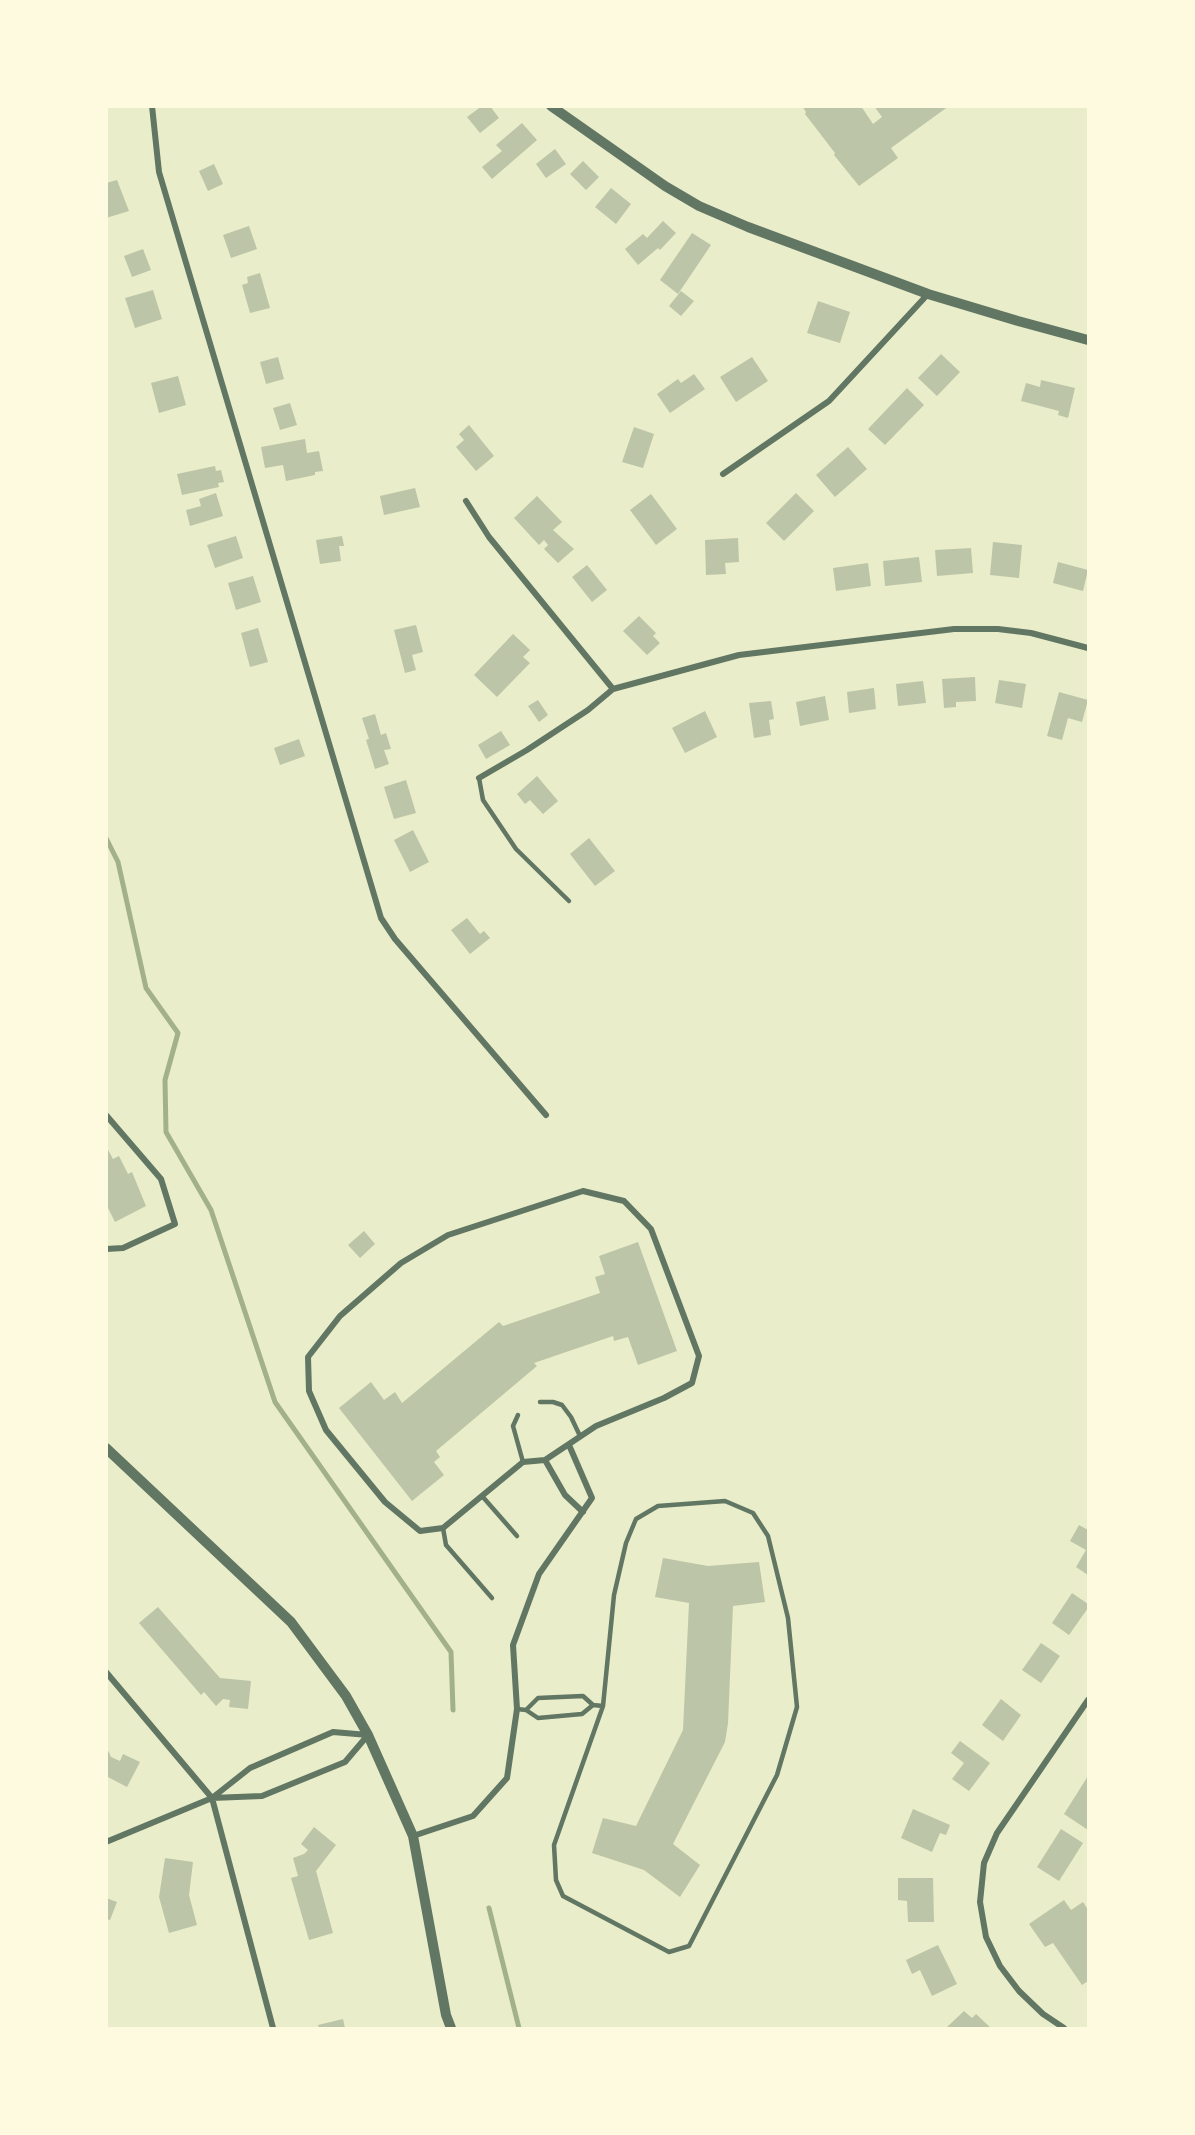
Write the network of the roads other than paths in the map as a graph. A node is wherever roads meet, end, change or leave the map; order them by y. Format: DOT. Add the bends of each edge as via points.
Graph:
graph roads {
  1 [pos="152,106"];
  2 [pos="551,106"];
  3 [pos="928,294"];
  4 [pos="1089,340"];
  5 [pos="723,474"];
  6 [pos="466,501"];
  7 [pos="1089,648"];
  8 [pos="613,689"];
  9 [pos="479,778"];
  10 [pos="569,901"];
  11 [pos="106,1115"];
  12 [pos="546,1115"];
  13 [pos="106,1248"];
  14 [pos="540,1402"];
  15 [pos="519,1415"];
  16 [pos="580,1436"];
  17 [pos="569,1446"];
  18 [pos="106,1448"];
  19 [pos="545,1460"];
  20 [pos="523,1461"];
  21 [pos="482,1496"];
  22 [pos="582,1512"];
  23 [pos="443,1528"];
  24 [pos="517,1536"];
  25 [pos="492,1598"];
  26 [pos="106,1672"];
  27 [pos="1089,1700"];
  28 [pos="592,1706"];
  29 [pos="603,1706"];
  30 [pos="517,1709"];
  31 [pos="526,1710"];
  32 [pos="368,1735"];
  33 [pos="212,1798"];
  34 [pos="413,1836"];
  35 [pos="106,1842"];
  36 [pos="273,2028"];
  37 [pos="451,2028"];
  38 [pos="1064,2028"];
  1 -- 12 [label="street" via="159,172 381,918"];
  2 -- 3 [label="street" via="699,206"];
  3 -- 4 [label="street"];
  3 -- 5 [label="street" via="829,401"];
  6 -- 8 [label="street" via="489,537"];
  7 -- 8 [label="street" via="1031,633 954,629 739,654"];
  8 -- 9 [label="street" via="588,710"];
  9 -- 10 [label="lane" via="483,800 516,849"];
  11 -- 13 [label="street" via="161,1179 175,1224 123,1248"];
  14 -- 16 [label="lane" via="562,1406"];
  15 -- 20 [label="lane" via="513,1426"];
  16 -- 17 [label="street"];
  16 -- 23 [label="street" via="692,1383 699,1356 651,1229 624,1201 583,1191 439,1240 401,1263 340,1316 308,1356 309,1391 326,1430 385,1502 420,1531"];
  17 -- 19 [label="street"];
  17 -- 22 [label="street" via="592,1498"];
  18 -- 32 [label="street" via="291,1622 346,1696"];
  19 -- 20 [label="street"];
  19 -- 22 [label="street" via="565,1494"];
  20 -- 21 [label="street"];
  21 -- 23 [label="street"];
  21 -- 24 [label="lane"];
  22 -- 30 [label="street" via="539,1574 513,1645"];
  23 -- 25 [label="lane" via="446,1545"];
  26 -- 33 [label="street"];
  27 -- 38 [label="street" via="998,1833 984,1863 980,1902 986,1937 1000,1966 1042,2014"];
  28 -- 29 [label="lane"];
  28 -- 31 [label="lane" via="582,1714 538,1718"];
  28 -- 31 [label="lane" via="583,1696 538,1698"];
  29 -- 29 [label="lane" via="554,1845 556,1880 563,1896 669,1952 689,1946 777,1775 797,1707 788,1618 768,1536 753,1513 725,1502 658,1506 636,1520 626,1543 614,1595"];
  30 -- 31 [label="lane"];
  30 -- 34 [label="street" via="507,1778 473,1816"];
  32 -- 33 [label="street" via="333,1732 250,1768"];
  32 -- 33 [label="street" via="345,1762 262,1796"];
  32 -- 34 [label="street"];
  33 -- 35 [label="street"];
  33 -- 36 [label="street"];
  34 -- 37 [label="street"];
}
